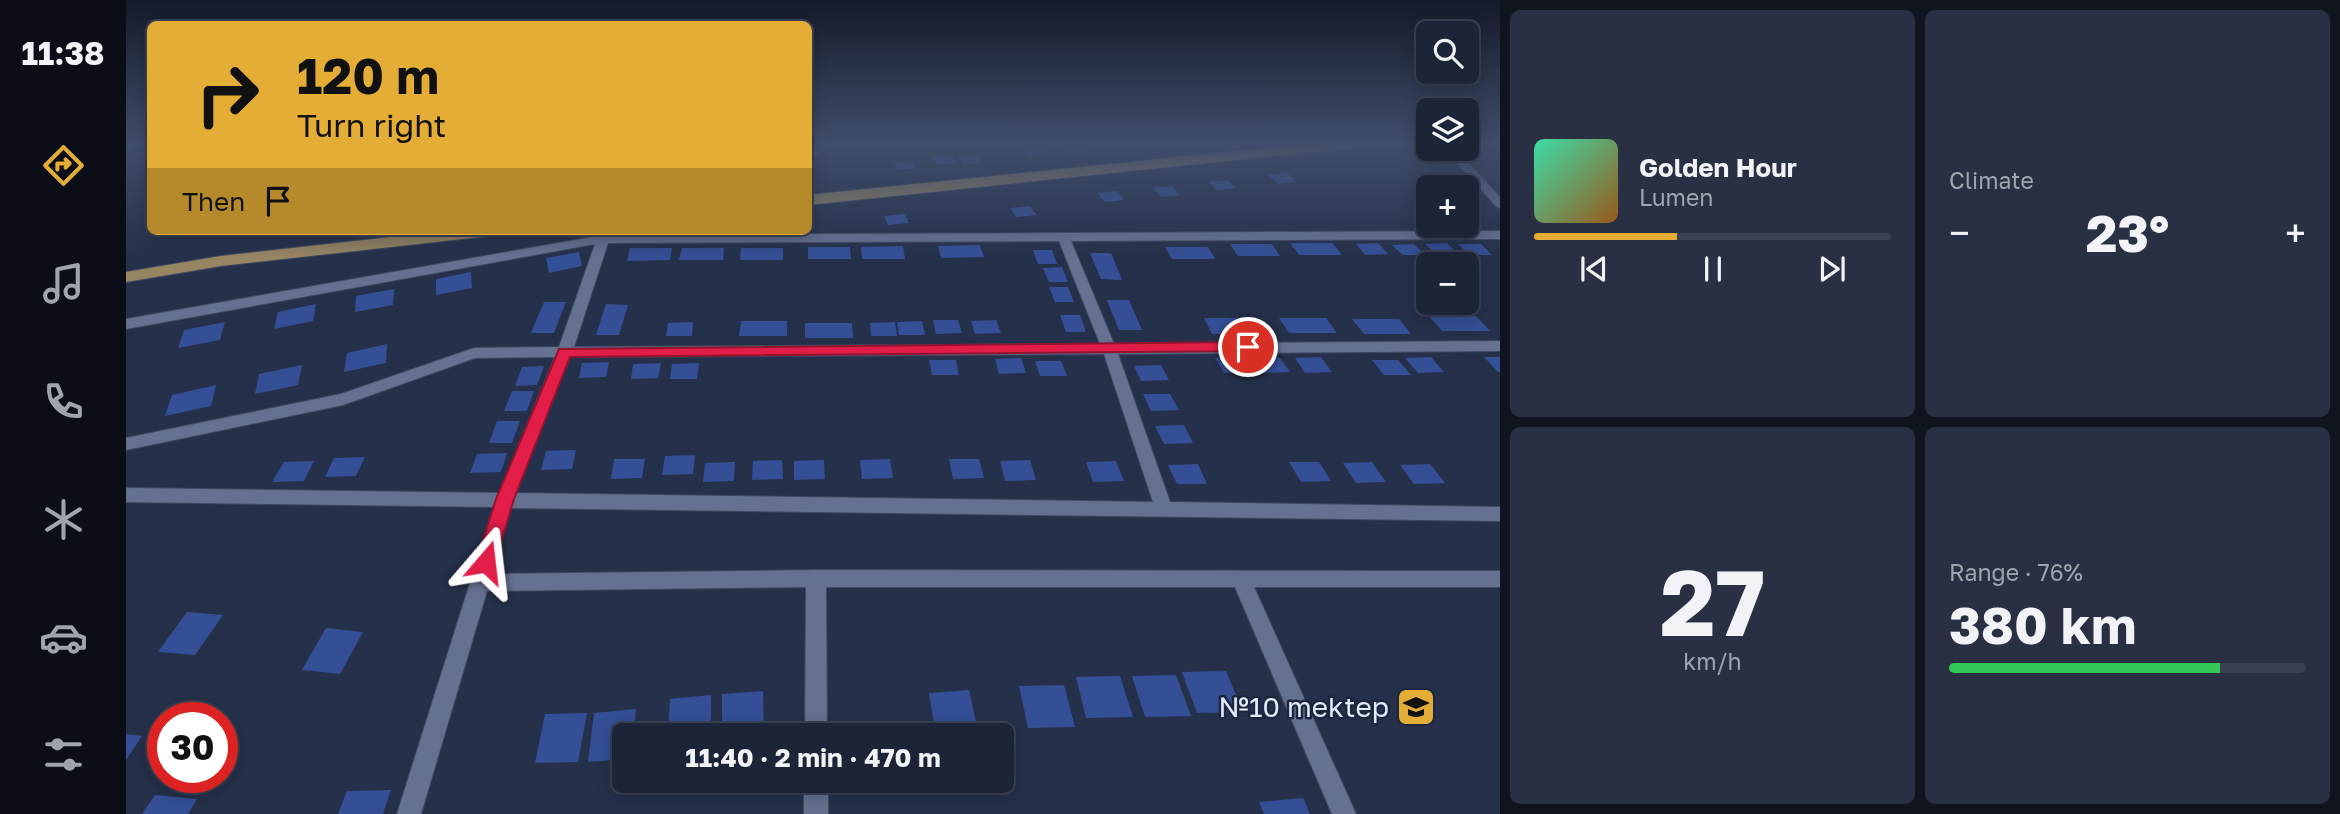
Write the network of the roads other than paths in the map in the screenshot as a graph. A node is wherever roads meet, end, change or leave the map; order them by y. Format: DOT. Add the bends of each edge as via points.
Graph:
graph roads {
  1 [pos="992,181"];
  2 [pos="1479,181"];
  3 [pos="812,200"];
  4 [pos="1500,204"];
  5 [pos="453,235"];
  6 [pos="604,235"];
  7 [pos="1500,235"];
  8 [pos="1063,238"];
  9 [pos="126,277"];
  10 [pos="126,324"];
  11 [pos="1500,346"];
  12 [pos="1109,348"];
  13 [pos="565,352"];
  14 [pos="126,444"];
  15 [pos="126,495"];
  16 [pos="505,499"];
  17 [pos="1164,509"];
  18 [pos="1500,514"];
  19 [pos="816,579"];
  20 [pos="1241,579"];
  21 [pos="1500,579"];
  22 [pos="479,583"];
  23 [pos="816,723"];
  24 [pos="816,793"];
  25 [pos="409,814"];
  26 [pos="816,814"];
  27 [pos="1344,814"];
  1 -- 3 [label="main road"];
  2 -- 4 [label="street"];
  5 -- 9 [label="main road" via="221,261"];
  6 -- 8 [label="street"];
  6 -- 10 [label="street"];
  6 -- 13 [label="street"];
  7 -- 8 [label="street"];
  8 -- 12 [label="street"];
  11 -- 12 [label="street"];
  12 -- 13 [label="street"];
  12 -- 17 [label="street"];
  13 -- 14 [label="street" via="474,353 343,399"];
  13 -- 16 [label="street"];
  15 -- 16 [label="street"];
  16 -- 17 [label="street"];
  16 -- 22 [label="street"];
  17 -- 18 [label="street"];
  19 -- 20 [label="street"];
  19 -- 22 [label="street"];
  19 -- 23 [label="street"];
  20 -- 21 [label="street"];
  20 -- 27 [label="street"];
  22 -- 25 [label="street"];
  24 -- 26 [label="street"];
}
